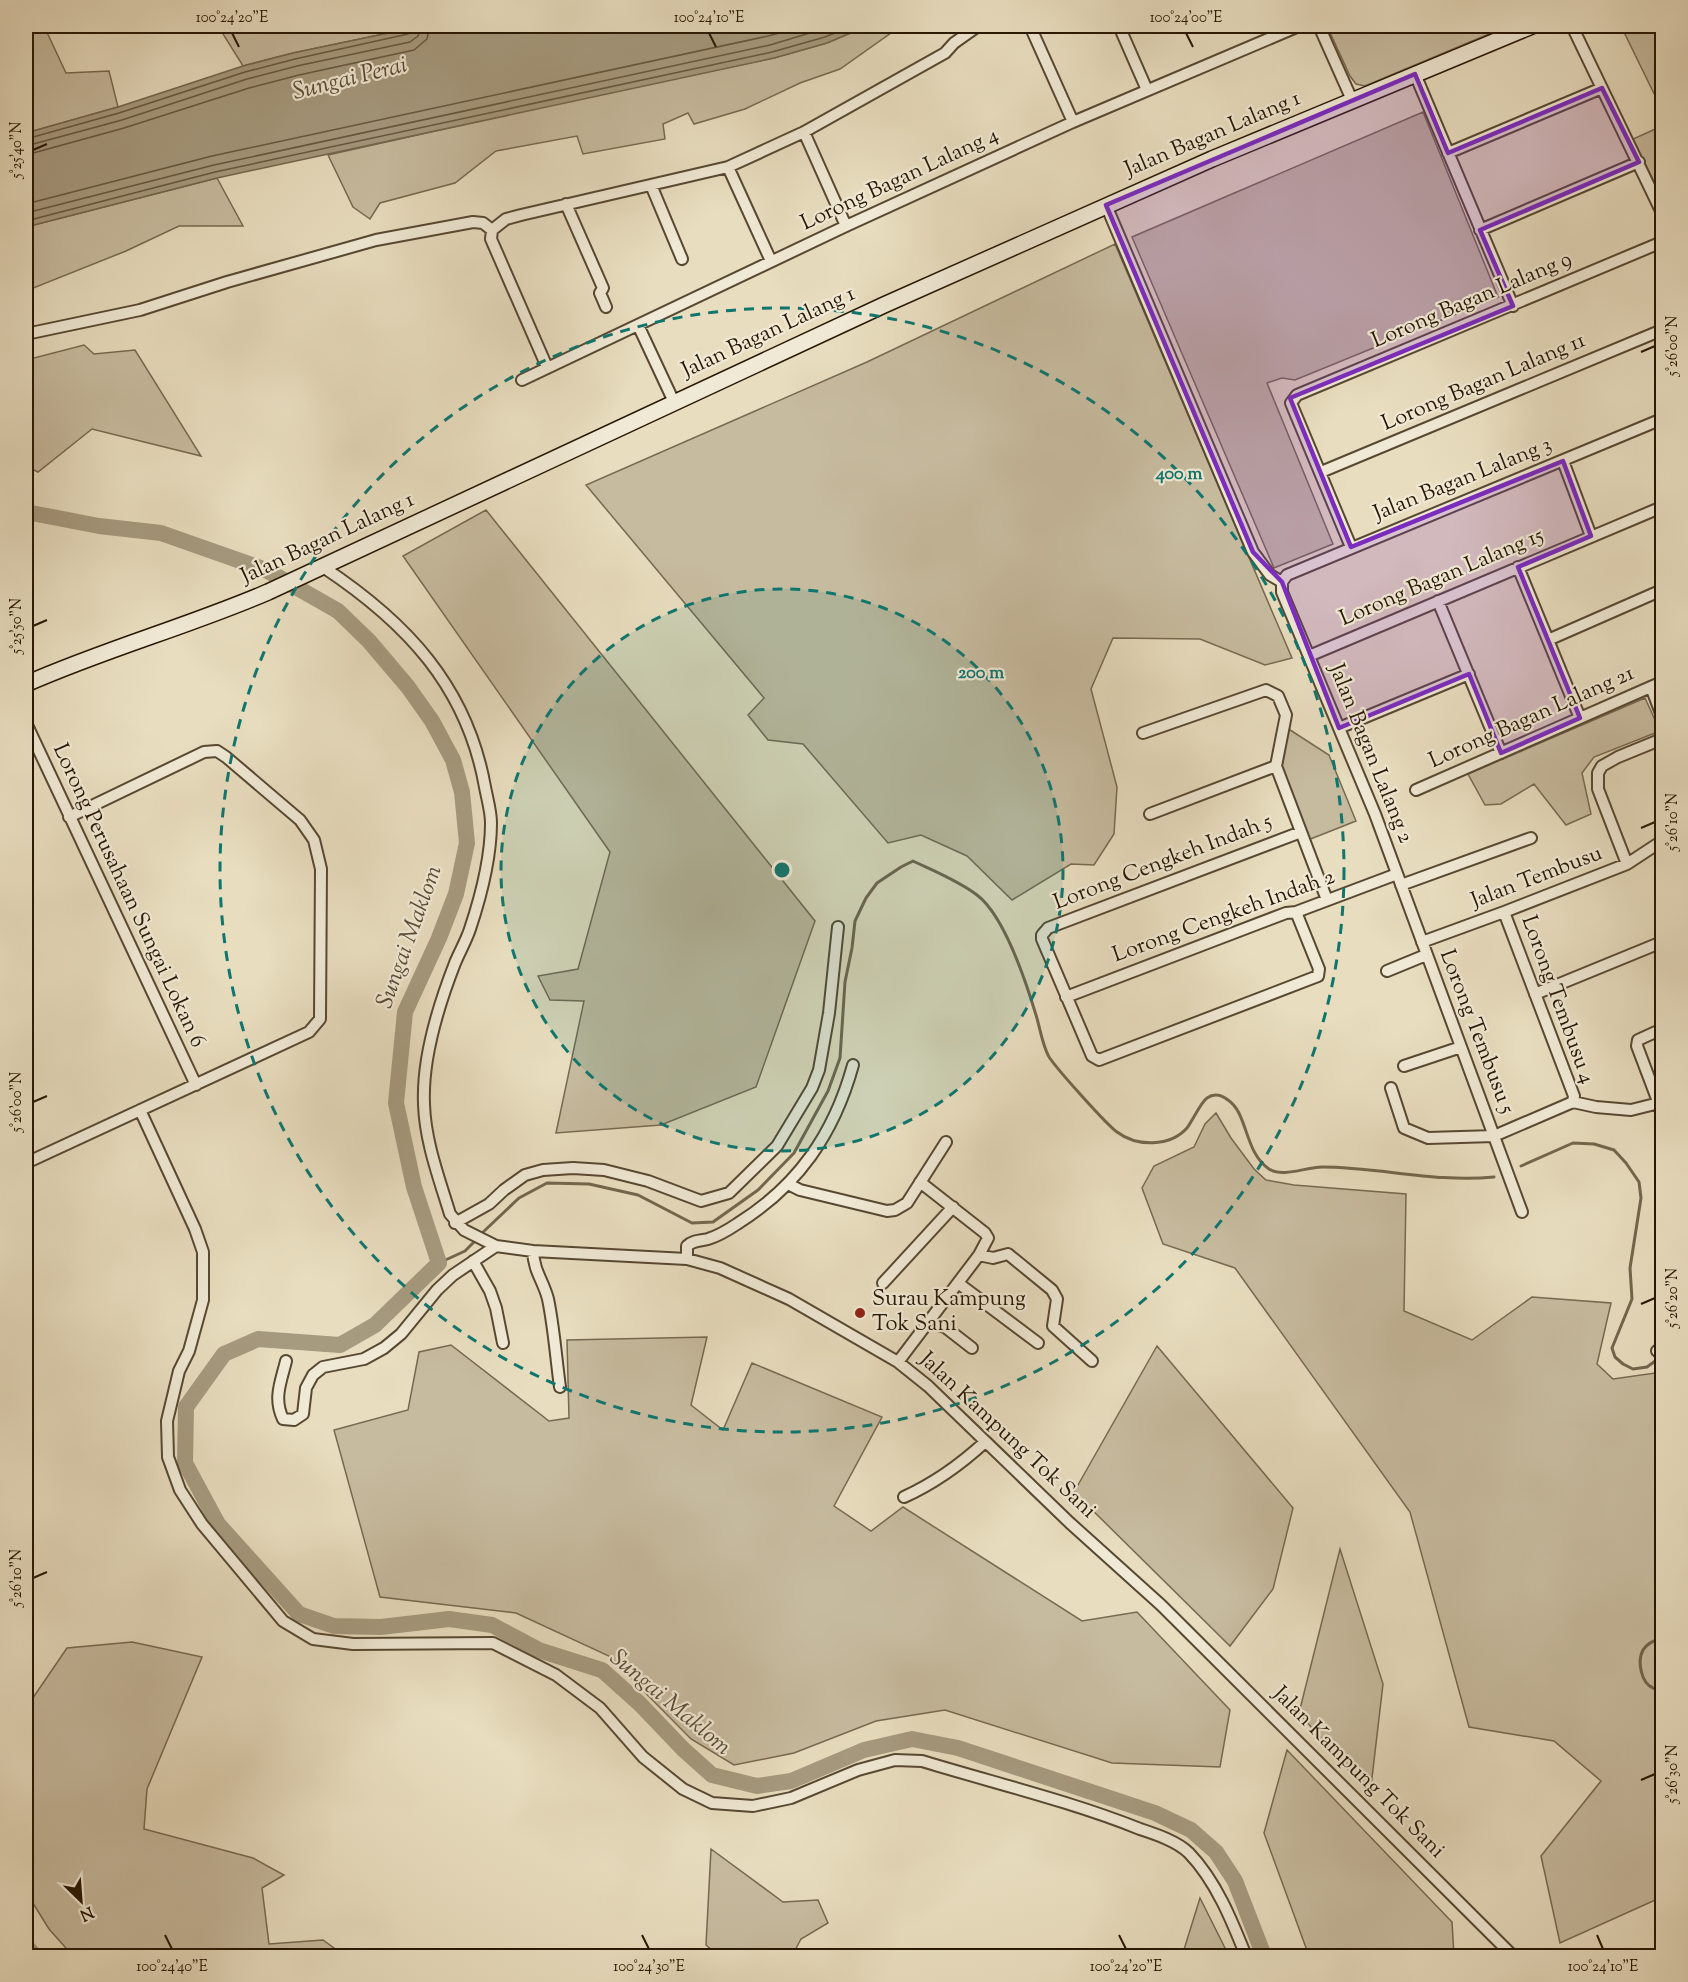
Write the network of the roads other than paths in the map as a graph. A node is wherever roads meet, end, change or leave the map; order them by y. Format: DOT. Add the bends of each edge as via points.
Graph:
graph roads {
  1 [pos="978,26"];
  2 [pos="1030,26"];
  3 [pos="1119,26"];
  4 [pos="1299,26"];
  5 [pos="1319,26"];
  6 [pos="1532,26"];
  7 [pos="1572,26"];
  8 [pos="1415,74"];
  9 [pos="1602,88"];
  10 [pos="1147,90"];
  11 [pos="1352,100"];
  12 [pos="1073,122"];
  13 [pos="804,132"];
  14 [pos="1448,153"];
  15 [pos="1639,162"];
  16 [pos="728,167"];
  17 [pos="651,185"];
  18 [pos="566,204"];
  19 [pos="1106,206"];
  20 [pos="1662,213"];
  21 [pos="846,226"];
  22 [pos="492,230"];
  23 [pos="1480,230"];
  24 [pos="1662,242"];
  25 [pos="682,259"];
  26 [pos="771,261"];
  27 [pos="1513,306"];
  28 [pos="606,307"];
  29 [pos="638,325"];
  30 [pos="1662,330"];
  31 [pos="26,334"];
  32 [pos="547,367"];
  33 [pos="522,380"];
  34 [pos="674,402"];
  35 [pos="1662,419"];
  36 [pos="1563,460"];
  37 [pos="1321,472"];
  38 [pos="1662,507"];
  39 [pos="1591,536"];
  40 [pos="1351,547"];
  41 [pos="1518,567"];
  42 [pos="321,568"];
  43 [pos="1282,582"];
  44 [pos="1662,590"];
  45 [pos="1438,601"];
  46 [pos="1548,640"];
  47 [pos="1309,656"];
  48 [pos="1469,674"];
  49 [pos="1662,682"];
  50 [pos="26,684"];
  51 [pos="1651,687"];
  52 [pos="1662,716"];
  53 [pos="1580,718"];
  54 [pos="26,723"];
  55 [pos="1339,728"];
  56 [pos="1143,733"];
  57 [pos="1662,740"];
  58 [pos="1501,753"];
  59 [pos="1276,766"];
  60 [pos="1416,790"];
  61 [pos="1150,814"];
  62 [pos="69,817"];
  63 [pos="1301,832"];
  64 [pos="1531,838"];
  65 [pos="1662,841"];
  66 [pos="1627,864"];
  67 [pos="1397,874"];
  68 [pos="1401,885"];
  69 [pos="1327,900"];
  70 [pos="1296,912"];
  71 [pos="1504,912"];
  72 [pos="838,927"];
  73 [pos="1422,942"];
  74 [pos="1661,946"];
  75 [pos="1426,955"];
  76 [pos="1387,971"];
  77 [pos="1535,994"];
  78 [pos="1066,997"];
  79 [pos="1662,1029"];
  80 [pos="1461,1047"];
  81 [pos="853,1065"];
  82 [pos="1404,1066"];
  83 [pos="196,1085"];
  84 [pos="1391,1088"];
  85 [pos="1573,1102"];
  86 [pos="1661,1107"];
  87 [pos="140,1110"];
  88 [pos="1494,1136"];
  89 [pos="946,1142"];
  90 [pos="26,1163"];
  91 [pos="920,1182"];
  92 [pos="788,1184"];
  93 [pos="953,1207"];
  94 [pos="1522,1212"];
  95 [pos="460,1227"];
  96 [pos="494,1245"];
  97 [pos="533,1251"];
  98 [pos="980,1255"];
  99 [pos="687,1259"];
  100 [pos="473,1261"];
  101 [pos="883,1283"];
  102 [pos="958,1283"];
  103 [pos="929,1322"];
  104 [pos="503,1343"];
  105 [pos="1038,1343"];
  106 [pos="972,1348"];
  107 [pos="286,1361"];
  108 [pos="1092,1361"];
  109 [pos="898,1362"];
  110 [pos="560,1387"];
  111 [pos="985,1442"];
  112 [pos="904,1497"];
  113 [pos="1245,1956"];
  114 [pos="1513,1956"];
  1 -- 13 [label="street" via="945,53"];
  2 -- 12 [label="street"];
  3 -- 10 [label="street"];
  4 -- 10 [label="street, Lorong Bagan Lalang 4"];
  5 -- 11 [label="street"];
  6 -- 8 [label="main road, Jalan Bagan Lalang 1"];
  7 -- 9 [label="street"];
  8 -- 11 [label="main road, Jalan Bagan Lalang 1"];
  8 -- 14 [label="street"];
  9 -- 14 [label="street"];
  9 -- 15 [label="street"];
  10 -- 12 [label="street, Lorong Bagan Lalang 4"];
  11 -- 19 [label="main road, Jalan Bagan Lalang 1"];
  12 -- 21 [label="street, Lorong Bagan Lalang 4"];
  13 -- 16 [label="street"];
  13 -- 21 [label="street"];
  14 -- 23 [label="street"];
  15 -- 20 [label="street"];
  15 -- 23 [label="street"];
  16 -- 17 [label="street"];
  16 -- 26 [label="street"];
  17 -- 18 [label="street"];
  17 -- 25 [label="street"];
  18 -- 22 [label="street" via="506,219"];
  18 -- 28 [label="street" via="603,288 600,293"];
  19 -- 34 [label="main road, Jalan Bagan Lalang 1"];
  19 -- 43 [label="street" via="1253,552 1270,575"];
  21 -- 26 [label="street, Lorong Bagan Lalang 4"];
  22 -- 31 [label="street" via="473,222 376,240 140,310"];
  22 -- 32 [label="street" via="490,238"];
  23 -- 27 [label="street"];
  24 -- 27 [label="street, Lorong Bagan Lalang 9"];
  26 -- 29 [label="street, Lorong Bagan Lalang 4"];
  27 -- 37 [label="street, Lorong Bagan Lalang 9" via="1297,395 1291,403"];
  29 -- 32 [label="street, Lorong Bagan Lalang 4"];
  29 -- 34 [label="street"];
  30 -- 37 [label="street, Lorong Bagan Lalang 11"];
  32 -- 33 [label="street, Lorong Bagan Lalang 4"];
  34 -- 42 [label="main road, Jalan Bagan Lalang 1"];
  35 -- 36 [label="street, Jalan Bagan Lalang 3"];
  36 -- 39 [label="street"];
  36 -- 40 [label="street, Jalan Bagan Lalang 3"];
  37 -- 40 [label="street"];
  38 -- 39 [label="street, Lorong Bagan Lalang 15"];
  39 -- 41 [label="street, Lorong Bagan Lalang 15"];
  40 -- 43 [label="street, Jalan Bagan Lalang 3" via="1287,575"];
  41 -- 45 [label="street, Lorong Bagan Lalang 15"];
  41 -- 46 [label="street"];
  42 -- 50 [label="main road, Jalan Bagan Lalang 1" via="198,621"];
  42 -- 95 [label="street" via="347,583 410,638 432,663 464,714 481,762 491,821 487,864 470,929 437,1014 424,1103 429,1143 450,1214"];
  43 -- 47 [label="street, Jalan Bagan Lalang 2" via="1282,592"];
  44 -- 46 [label="street"];
  45 -- 47 [label="street, Lorong Bagan Lalang 15"];
  45 -- 48 [label="street"];
  46 -- 53 [label="street"];
  47 -- 55 [label="street, Jalan Bagan Lalang 2"];
  48 -- 55 [label="street"];
  48 -- 58 [label="street"];
  49 -- 51 [label="street, Lorong Bagan Lalang 21"];
  51 -- 52 [label="street"];
  51 -- 53 [label="street, Lorong Bagan Lalang 21"];
  53 -- 58 [label="street, Lorong Bagan Lalang 21"];
  54 -- 62 [label="street, Lorong Perusahaan Sungai Lokan 6"];
  55 -- 67 [label="street, Jalan Bagan Lalang 2"];
  56 -- 59 [label="street" via="1266,690 1278,696 1286,715"];
  57 -- 66 [label="street" via="1618,757 1598,773 1598,789"];
  58 -- 60 [label="street, Lorong Bagan Lalang 21"];
  59 -- 61 [label="street"];
  59 -- 63 [label="street"];
  62 -- 83 [label="street, Lorong Perusahaan Sungai Lokan 6"];
  62 -- 83 [label="street" via="204,752 217,751 300,820 314,840 321,869 320,1019 309,1032"];
  63 -- 69 [label="street"];
  63 -- 78 [label="street, Lorong Cengkeh Indah 5" via="1048,928 1042,935 1043,943"];
  64 -- 68 [label="street"];
  65 -- 66 [label="street, Jalan Tembusu"];
  66 -- 71 [label="street, Jalan Tembusu"];
  67 -- 68 [label="street, Jalan Bagan Lalang 2"];
  67 -- 69 [label="street, Lorong Cengkeh Indah 2"];
  68 -- 73 [label="street, Jalan Bagan Lalang 2"];
  69 -- 70 [label="street, Lorong Cengkeh Indah 2"];
  70 -- 78 [label="street, Lorong Cengkeh Indah 2"];
  70 -- 78 [label="street" via="1319,969 1318,976 1107,1058 1095,1059"];
  71 -- 73 [label="street, Jalan Tembusu"];
  71 -- 77 [label="street, Lorong Tembusu 4"];
  72 -- 95 [label="street" via="830,1014 812,1088 777,1146 729,1193 701,1201 648,1181 603,1170 543,1170 525,1175"];
  73 -- 75 [label="street, Lorong Tembusu 5"];
  74 -- 77 [label="street"];
  75 -- 76 [label="street"];
  75 -- 80 [label="street, Lorong Tembusu 5"];
  77 -- 85 [label="street, Lorong Tembusu 4"];
  79 -- 86 [label="street" via="1638,1040 1637,1046"];
  80 -- 82 [label="street"];
  80 -- 88 [label="street, Lorong Tembusu 5"];
  81 -- 92 [label="street" via="837,1114 805,1166"];
  83 -- 87 [label="street"];
  84 -- 88 [label="street" via="1404,1128 1428,1138"];
  85 -- 86 [label="street" via="1631,1110"];
  85 -- 88 [label="street"];
  87 -- 90 [label="street"];
  87 -- 113 [label="street" via="203,1252 203,1300 166,1421 168,1458 180,1491 202,1524 282,1621 313,1639 353,1644 493,1644 556,1675 600,1708 643,1757 683,1789 712,1803 753,1806 791,1798 858,1770 895,1761 922,1761 1117,1819 1188,1851 1232,1922"];
  88 -- 94 [label="street, Lorong Tembusu 5"];
  89 -- 91 [label="street"];
  91 -- 92 [label="street" via="907,1203 887,1211"];
  91 -- 93 [label="street"];
  92 -- 99 [label="street" via="751,1216 708,1239 692,1242 687,1246"];
  93 -- 98 [label="street" via="988,1238"];
  93 -- 101 [label="street"];
  95 -- 96 [label="street, Jalan Kampung Tok Sani"];
  96 -- 97 [label="street, Jalan Kampung Tok Sani"];
  96 -- 100 [label="street"];
  97 -- 99 [label="street, Jalan Kampung Tok Sani"];
  97 -- 110 [label="street" via="534,1265 548,1299"];
  98 -- 102 [label="street"];
  98 -- 108 [label="street" via="993,1258 1008,1254 1052,1290 1057,1299 1053,1326"];
  99 -- 109 [label="street, Jalan Kampung Tok Sani" via="720,1268 789,1299"];
  100 -- 104 [label="street" via="490,1291"];
  100 -- 107 [label="street" via="437,1290 401,1334 384,1348 364,1359 323,1367 313,1375 306,1388 303,1414 294,1420 283,1419 277,1407"];
  102 -- 103 [label="street"];
  102 -- 105 [label="street"];
  103 -- 106 [label="street" via="945,1326"];
  103 -- 109 [label="street"];
  109 -- 111 [label="street, Jalan Kampung Tok Sani"];
  111 -- 112 [label="street" via="963,1463"];
  111 -- 114 [label="street, Jalan Kampung Tok Sani" via="1161,1605"];
}
